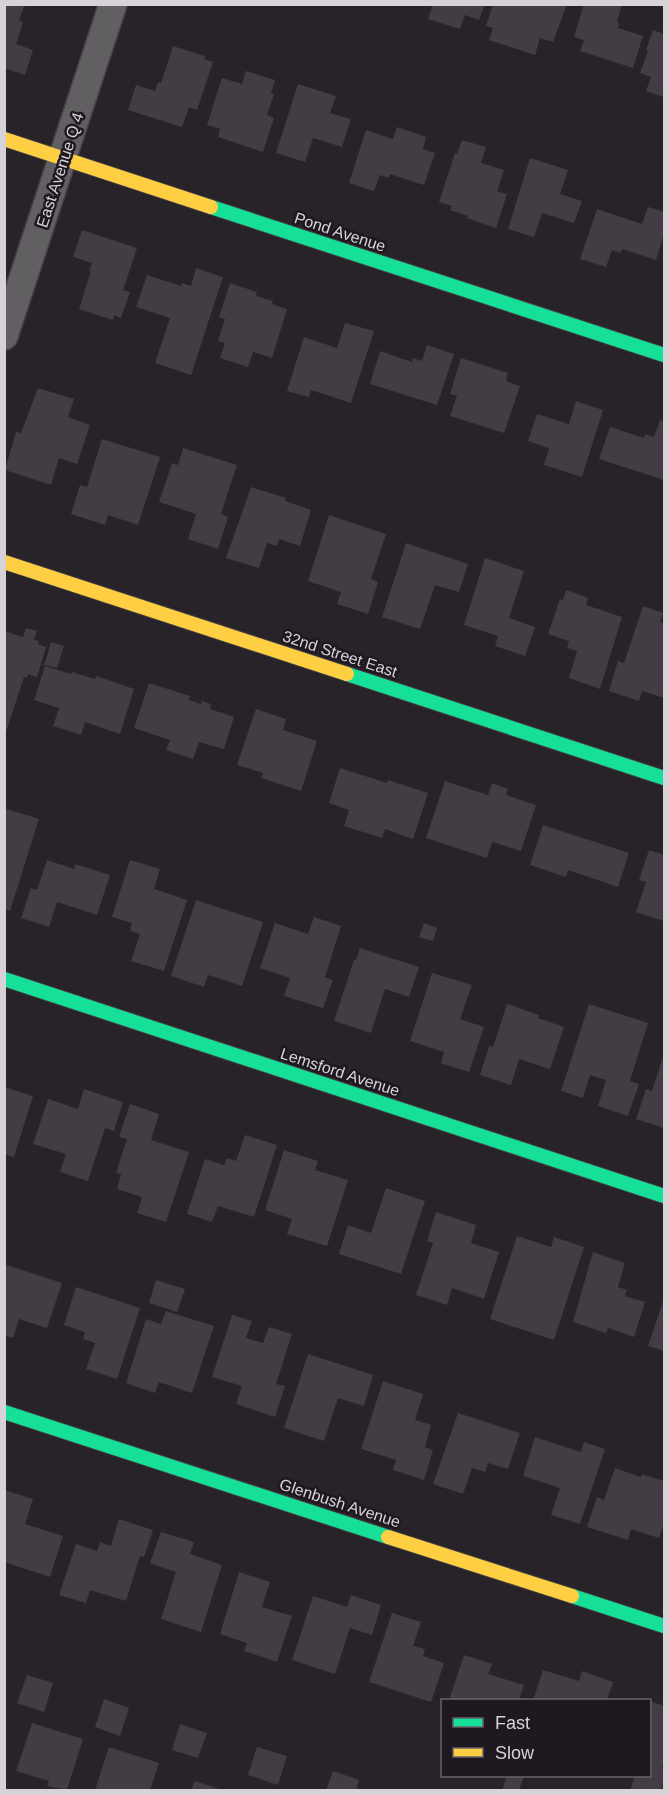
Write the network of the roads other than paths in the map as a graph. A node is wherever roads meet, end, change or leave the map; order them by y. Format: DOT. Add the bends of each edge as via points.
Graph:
graph roads {
  1 [pos="113,4"];
  2 [pos="4,139"];
  3 [pos="64,159"];
  4 [pos="4,336"];
  5 [pos="664,355"];
  6 [pos="4,562"];
  7 [pos="664,778"];
  8 [pos="4,980"];
  9 [pos="664,1196"];
  10 [pos="4,1412"];
  11 [pos="664,1626"];
  1 -- 3 [label="street, East Avenue Q 4"];
  2 -- 3 [label="street, Pond Avenue"];
  3 -- 4 [label="street, East Avenue Q 4"];
  3 -- 5 [label="street, Pond Avenue"];
  6 -- 7 [label="street, 32nd Street East"];
  8 -- 9 [label="street, Lemsford Avenue"];
  10 -- 11 [label="street, Glenbush Avenue"];
}
